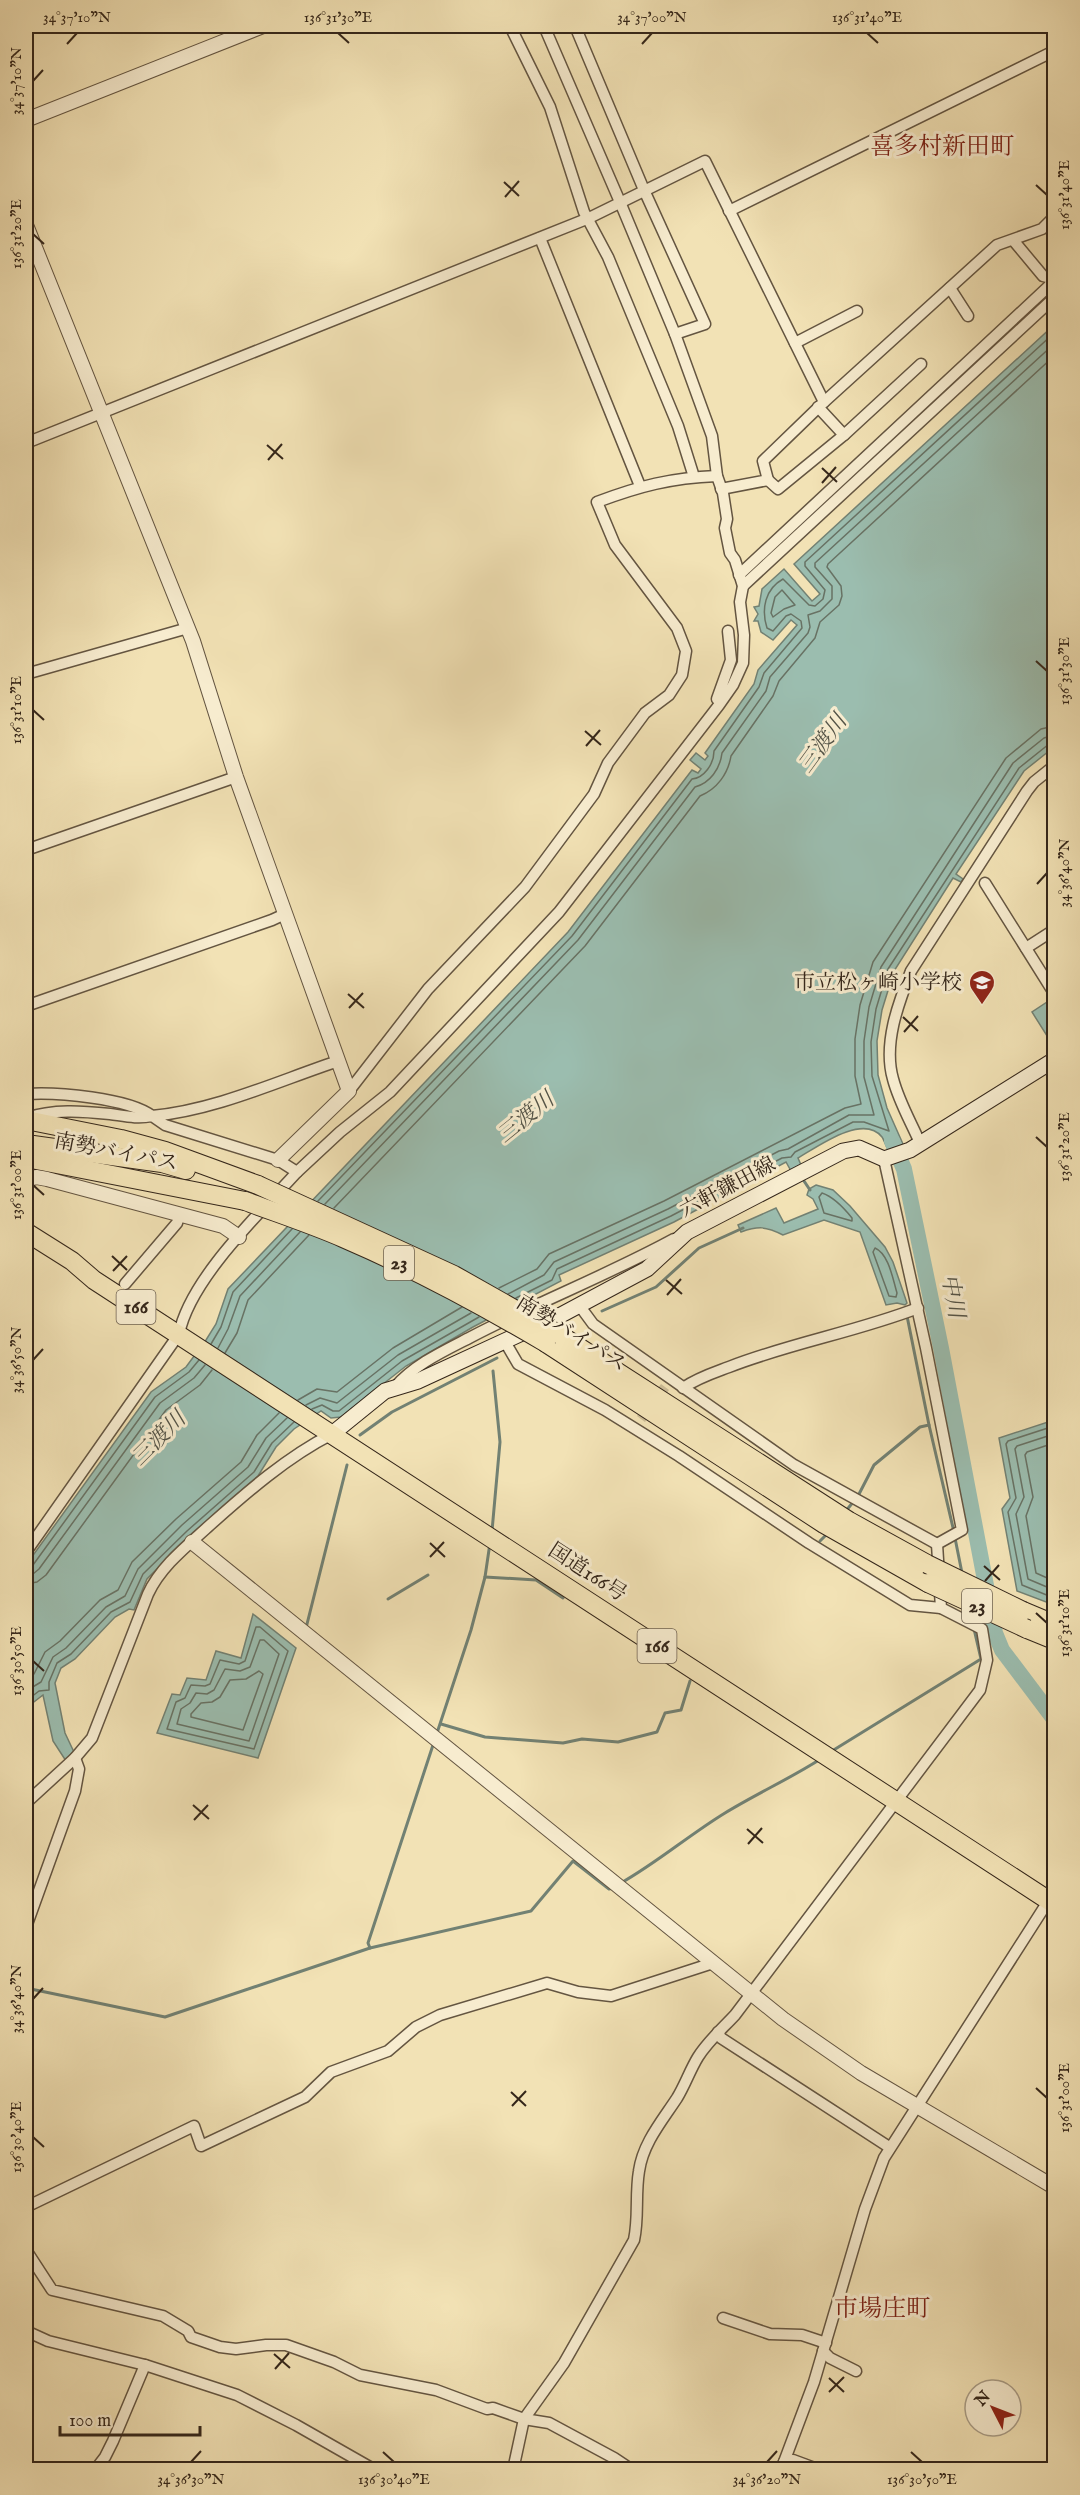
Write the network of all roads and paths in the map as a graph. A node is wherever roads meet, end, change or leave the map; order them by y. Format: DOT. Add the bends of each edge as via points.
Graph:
graph roads {
  1 [pos="263,26"];
  2 [pos="510,26"];
  3 [pos="544,26"];
  4 [pos="575,26"];
  5 [pos="1054,51"];
  6 [pos="26,120"];
  7 [pos="644,190"];
  8 [pos="617,203"];
  9 [pos="729,211"];
  10 [pos="1054,217"];
  11 [pos="589,218"];
  12 [pos="26,225"];
  13 [pos="540,238"];
  14 [pos="1013,240"];
  15 [pos="1053,277"];
  16 [pos="950,288"];
  17 [pos="1054,298"];
  18 [pos="857,311"];
  19 [pos="968,316"];
  20 [pos="675,334"];
  21 [pos="795,343"];
  22 [pos="921,364"];
  23 [pos="821,404"];
  24 [pos="102,413"];
  25 [pos="844,435"];
  26 [pos="26,443"];
  27 [pos="715,476"];
  28 [pos="694,477"];
  29 [pos="768,480"];
  30 [pos="640,486"];
  31 [pos="721,489"];
  32 [pos="741,580"];
  33 [pos="188,628"];
  34 [pos="728,631"];
  35 [pos="26,674"];
  36 [pos="719,705"];
  37 [pos="1054,766"];
  38 [pos="236,777"];
  39 [pos="26,850"];
  40 [pos="985,883"];
  41 [pos="285,914"];
  42 [pos="1054,930"];
  43 [pos="1026,948"];
  44 [pos="1054,993"];
  45 [pos="26,1006"];
  46 [pos="338,1060"];
  47 [pos="1054,1060"];
  48 [pos="349,1090"];
  49 [pos="26,1094"];
  50 [pos="152,1116"];
  51 [pos="26,1119"];
  52 [pos="26,1144"];
  53 [pos="915,1147"];
  54 [pos="26,1158"];
  55 [pos="884,1159"];
  56 [pos="278,1160"];
  57 [pos="297,1172"];
  58 [pos="26,1180"];
  59 [pos="252,1192"];
  60 [pos="180,1214"];
  61 [pos="26,1232"];
  62 [pos="687,1232"];
  63 [pos="239,1237"];
  64 [pos="26,1245"];
  65 [pos="94,1280"];
  66 [pos="125,1284"];
  67 [pos="579,1305"];
  68 [pos="910,1310"];
  69 [pos="179,1334"];
  70 [pos="553,1339"];
  71 [pos="504,1340"];
  72 [pos="395,1388"];
  73 [pos="683,1388"];
  74 [pos="332,1434"];
  75 [pos="785,1479"];
  76 [pos="764,1511"];
  77 [pos="836,1522"];
  78 [pos="192,1542"];
  79 [pos="937,1544"];
  80 [pos="26,1552"];
  81 [pos="941,1608"];
  82 [pos="1025,1620"];
  83 [pos="1054,1624"];
  84 [pos="1054,1640"];
  85 [pos="75,1758"];
  86 [pos="896,1801"];
  87 [pos="26,1803"];
  88 [pos="1052,1899"];
  89 [pos="26,1927"];
  90 [pos="713,1962"];
  91 [pos="751,1993"];
  92 [pos="718,2032"];
  93 [pos="916,2106"];
  94 [pos="889,2147"];
  95 [pos="1054,2187"];
  96 [pos="26,2207"];
  97 [pos="26,2250"];
  98 [pos="723,2318"];
  99 [pos="26,2331"];
  100 [pos="824,2347"];
  101 [pos="145,2365"];
  102 [pos="856,2371"];
  103 [pos="524,2420"];
  104 [pos="783,2466"];
  105 [pos="95,2469"];
  106 [pos="375,2469"];
  107 [pos="513,2469"];
  108 [pos="632,2469"];
  109 [pos="820,2469"];
  1 -- 6 [label="street"];
  2 -- 11 [label="street" via="550,107"];
  3 -- 8 [label="street"];
  4 -- 7 [label="street"];
  5 -- 9 [label="street"];
  7 -- 8 [label="street"];
  7 -- 9 [label="street" via="705,161"];
  7 -- 20 [label="street" via="705,324"];
  8 -- 11 [label="street"];
  8 -- 20 [label="street"];
  9 -- 21 [label="street"];
  10 -- 14 [label="street" via="1042,229"];
  11 -- 13 [label="street"];
  11 -- 28 [label="street" via="678,426"];
  12 -- 24 [label="street"];
  13 -- 24 [label="street"];
  13 -- 30 [label="street"];
  14 -- 15 [label="street" via="1043,276"];
  14 -- 16 [label="street" via="997,245"];
  15 -- 32 [label="street" via="1049,286"];
  16 -- 19 [label="street"];
  16 -- 23 [label="street"];
  17 -- 32 [label="street"];
  18 -- 21 [label="street"];
  20 -- 27 [label="street" via="711,436"];
  21 -- 23 [label="street"];
  22 -- 25 [label="street"];
  23 -- 25 [label="street"];
  23 -- 29 [label="street" via="763,460"];
  24 -- 26 [label="street"];
  24 -- 33 [label="street"];
  25 -- 29 [label="street" via="778,489"];
  27 -- 28 [label="street"];
  27 -- 31 [label="street"];
  28 -- 30 [label="street"];
  29 -- 31 [label="street"];
  30 -- 48 [label="street" via="597,502 615,545 677,628 686,651 682,675 669,695 645,713 608,763 594,794 525,887 428,989"];
  31 -- 32 [label="street" via="730,553"];
  32 -- 36 [label="street" via="743,663"];
  33 -- 35 [label="street"];
  33 -- 38 [label="street"];
  34 -- 36 [label="street" via="731,660 717,697"];
  36 -- 57 [label="street" via="559,912 390,1092"];
  37 -- 53 [label="street" via="1027,791 906,985 892,1038 891,1064"];
  38 -- 39 [label="street"];
  38 -- 41 [label="street"];
  40 -- 43 [label="street"];
  41 -- 45 [label="street"];
  41 -- 46 [label="street"];
  42 -- 43 [label="street"];
  43 -- 44 [label="street"];
  46 -- 48 [label="street"];
  46 -- 50 [label="street" via="201,1108"];
  47 -- 53 [label="main road"];
  48 -- 56 [label="street"];
  49 -- 50 [label="street" via="100,1100 142,1109"];
  50 -- 51 [label="street" via="139,1119 51,1111"];
  50 -- 56 [label="street" via="165,1125"];
  51 -- 59 [label="highway, 23" via="165,1151"];
  52 -- 59 [label="highway, 23"];
  53 -- 55 [label="main road"];
  54 -- 59 [label="highway, 南勢バイパス / 23"];
  55 -- 62 [label="main road, 六軒鎌田線" via="866,1150 851,1149"];
  55 -- 68 [label="street"];
  56 -- 57 [label="street"];
  57 -- 63 [label="street"];
  58 -- 60 [label="street" via="47,1179"];
  59 -- 70 [label="highway, 南勢バイパス / 23, bridge"];
  59 -- 70 [label="highway, 南勢バイパス / 23, bridge" via="287,1199 346,1223 454,1275"];
  60 -- 63 [label="street" via="223,1226"];
  60 -- 66 [label="street" via="177,1223"];
  61 -- 65 [label="highway, 国道166号 / 166"];
  62 -- 67 [label="main road, 六軒鎌田線" via="647,1269"];
  62 -- 72 [label="street" via="440,1353 407,1374"];
  63 -- 69 [label="street" via="203,1281 182,1320"];
  64 -- 65 [label="highway, 国道166号 / 166" via="66,1269"];
  65 -- 69 [label="highway, 国道166号 / 166"];
  67 -- 71 [label="main road, 六軒鎌田線"];
  67 -- 73 [label="street" via="593,1324 667,1383"];
  68 -- 73 [label="street" via="882,1322 755,1356"];
  68 -- 79 [label="street" via="962,1530"];
  69 -- 74 [label="highway, 国道166号 / 166"];
  69 -- 80 [label="street"];
  70 -- 75 [label="highway, 南勢バイパス / 23"];
  71 -- 72 [label="main road, 六軒鎌田線"];
  71 -- 76 [label="street" via="518,1364 638,1424"];
  72 -- 74 [label="main road, 六軒鎌田線" via="385,1391"];
  73 -- 75 [label="street"];
  74 -- 78 [label="street" via="252,1488"];
  74 -- 86 [label="highway, 国道166号 / 166"];
  75 -- 76 [label="street"];
  75 -- 77 [label="highway, 南勢バイパス / 23"];
  75 -- 79 [label="street" via="850,1497"];
  76 -- 81 [label="street" via="910,1605"];
  77 -- 82 [label="highway, 南勢バイパス / 23, bridge" via="927,1564"];
  77 -- 82 [label="highway, 南勢バイパス / 23, bridge" via="928,1583"];
  78 -- 85 [label="street" via="154,1582 92,1738"];
  78 -- 90 [label="street"];
  79 -- 81 [label="street"];
  81 -- 86 [label="street" via="982,1629 987,1660 980,1690"];
  82 -- 83 [label="highway, 南勢バイパス / 23"];
  82 -- 84 [label="highway, 南勢バイパス / 23"];
  85 -- 87 [label="street"];
  85 -- 89 [label="street" via="79,1769 75,1791"];
  86 -- 88 [label="highway, 国道166号 / 166"];
  86 -- 91 [label="street"];
  88 -- 93 [label="street"];
  90 -- 91 [label="street"];
  90 -- 96 [label="street" via="611,1996 547,1983 440,2015 416,2027 388,2051 332,2072 305,2097 201,2146 194,2126"];
  91 -- 92 [label="street"];
  91 -- 93 [label="street" via="826,2049"];
  92 -- 94 [label="street" via="721,2038"];
  92 -- 103 [label="street" via="698,2057 641,2161 633,2240 564,2363"];
  93 -- 94 [label="street"];
  93 -- 95 [label="street"];
  94 -- 100 [label="street" via="865,2209"];
  97 -- 103 [label="street" via="52,2290 163,2316 191,2337 220,2347 286,2345 360,2375 436,2390"];
  98 -- 100 [label="street" via="770,2334 802,2335"];
  99 -- 101 [label="street" via="48,2342"];
  100 -- 102 [label="street" via="830,2358"];
  100 -- 104 [label="street"];
  101 -- 105 [label="street" via="109,2449"];
  101 -- 106 [label="street" via="256,2403"];
  103 -- 107 [label="street"];
  103 -- 108 [label="street" via="549,2423"];
  104 -- 109 [label="street" via="793,2460"];
}
